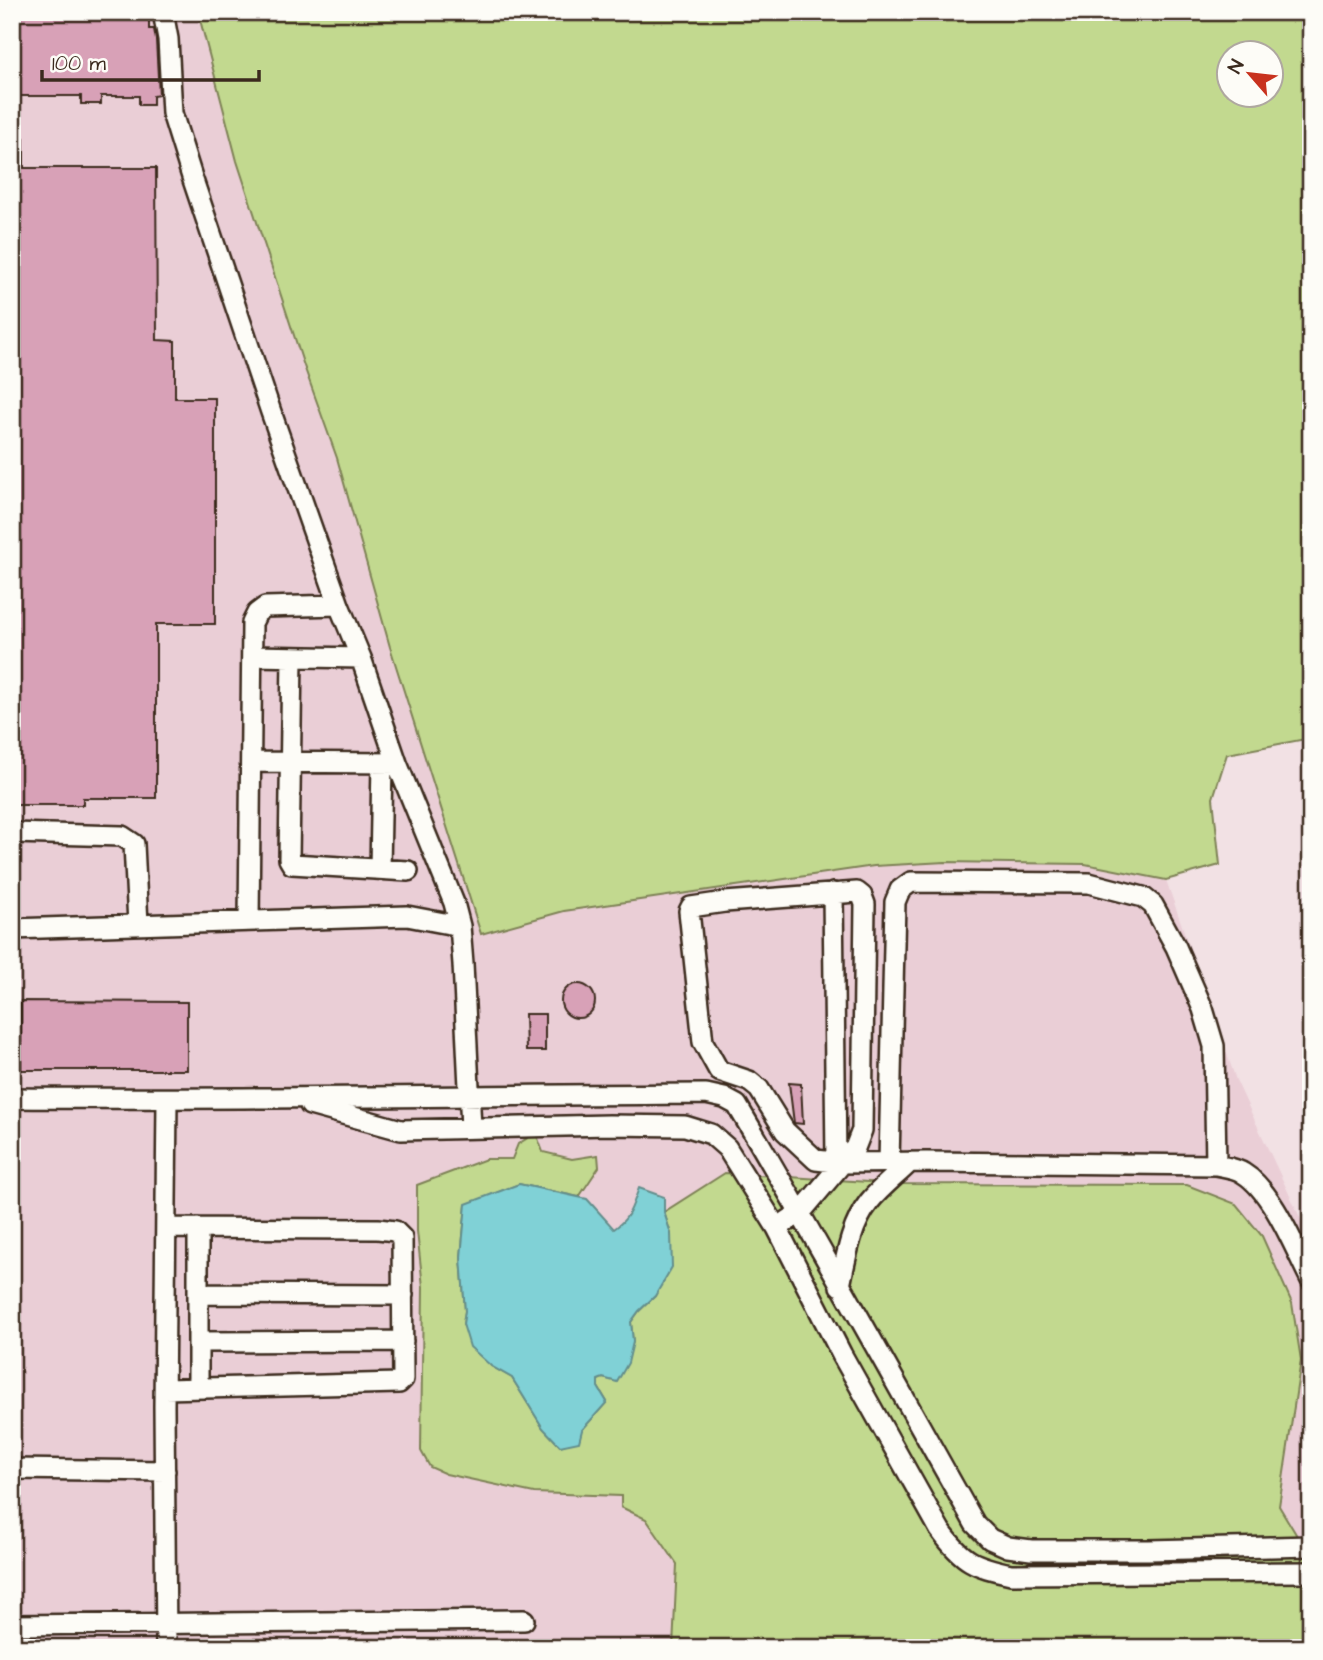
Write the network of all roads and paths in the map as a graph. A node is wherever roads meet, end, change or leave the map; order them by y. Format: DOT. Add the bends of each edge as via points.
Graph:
graph roads {
  1 [pos="163,12"];
  2 [pos="339,605"];
  3 [pos="252,656"];
  4 [pos="292,657"];
  5 [pos="361,657"];
  6 [pos="251,762"];
  7 [pos="290,762"];
  8 [pos="389,763"];
  9 [pos="12,833"];
  10 [pos="380,869"];
  11 [pos="408,871"];
  12 [pos="832,893"];
  13 [pos="249,920"];
  14 [pos="138,924"];
  15 [pos="460,926"];
  16 [pos="12,929"];
  17 [pos="470,1095"];
  18 [pos="12,1098"];
  19 [pos="167,1099"];
  20 [pos="285,1099"];
  21 [pos="471,1128"];
  22 [pos="839,1163"];
  23 [pos="889,1163"];
  24 [pos="910,1163"];
  25 [pos="1216,1165"];
  26 [pos="801,1212"];
  27 [pos="166,1228"];
  28 [pos="198,1228"];
  29 [pos="777,1228"];
  30 [pos="1311,1280"];
  31 [pos="841,1286"];
  32 [pos="198,1294"];
  33 [pos="402,1295"];
  34 [pos="870,1339"];
  35 [pos="403,1341"];
  36 [pos="198,1342"];
  37 [pos="842,1356"];
  38 [pos="198,1388"];
  39 [pos="164,1389"];
  40 [pos="12,1469"];
  41 [pos="165,1471"];
  42 [pos="1311,1546"];
  43 [pos="1258,1548"];
  44 [pos="1149,1550"];
  45 [pos="1311,1572"];
  46 [pos="1259,1573"];
  47 [pos="1149,1574"];
  48 [pos="524,1620"];
  49 [pos="166,1623"];
  50 [pos="12,1625"];
  51 [pos="166,1648"];
  1 -- 2 [label="lane" via="172,113"];
  2 -- 3 [label="lane" via="265,607 252,623"];
  2 -- 5 [label="lane"];
  3 -- 4 [label="lane"];
  3 -- 6 [label="lane"];
  4 -- 5 [label="lane"];
  4 -- 7 [label="lane"];
  5 -- 8 [label="lane"];
  6 -- 7 [label="lane"];
  6 -- 13 [label="lane"];
  7 -- 8 [label="lane"];
  7 -- 10 [label="lane" via="292,864"];
  8 -- 10 [label="lane"];
  8 -- 15 [label="lane" via="454,903"];
  9 -- 14 [label="lane" via="129,839 134,844"];
  10 -- 11 [label="lane"];
  12 -- 22 [label="lane"];
  12 -- 22 [label="lane" via="857,892 864,904 862,1130 855,1148"];
  12 -- 22 [label="lane" via="726,902 689,911 704,1042 719,1071 759,1088 785,1131 816,1160"];
  13 -- 14 [label="lane"];
  13 -- 15 [label="lane" via="407,916"];
  14 -- 16 [label="lane"];
  15 -- 17 [label="lane"];
  17 -- 20 [label="lane"];
  17 -- 21 [label="lane"];
  17 -- 26 [label="lane" via="706,1094 724,1098 737,1105"];
  18 -- 19 [label="lane"];
  19 -- 20 [label="lane"];
  19 -- 27 [label="lane"];
  20 -- 21 [label="lane" via="401,1130"];
  21 -- 29 [label="lane" via="685,1126 711,1134 727,1147"];
  22 -- 23 [label="lane"];
  22 -- 26 [label="lane"];
  23 -- 24 [label="lane"];
  23 -- 25 [label="lane" via="894,902 900,890 911,882 1088,883 1143,897 1153,905 1176,947 1214,1046"];
  24 -- 25 [label="lane"];
  24 -- 31 [label="lane" via="869,1202 858,1221"];
  25 -- 30 [label="lane" via="1242,1172 1257,1185"];
  26 -- 29 [label="lane"];
  26 -- 31 [label="lane"];
  27 -- 28 [label="lane"];
  27 -- 39 [label="lane"];
  28 -- 32 [label="lane"];
  28 -- 33 [label="lane" via="395,1231 402,1238"];
  29 -- 37 [label="lane"];
  31 -- 34 [label="lane"];
  32 -- 33 [label="lane"];
  32 -- 36 [label="lane"];
  33 -- 35 [label="lane"];
  34 -- 37 [label="lane"];
  34 -- 44 [label="lane" via="975,1524 990,1539 1008,1547 1031,1549"];
  35 -- 36 [label="lane"];
  35 -- 38 [label="lane" via="403,1379 398,1383"];
  36 -- 38 [label="lane"];
  37 -- 47 [label="lane" via="956,1553 981,1568 1012,1574"];
  38 -- 39 [label="lane"];
  39 -- 41 [label="lane"];
  40 -- 41 [label="lane"];
  41 -- 49 [label="lane"];
  42 -- 43 [label="lane"];
  43 -- 44 [label="lane"];
  43 -- 46 [label="lane"];
  44 -- 47 [label="lane"];
  45 -- 46 [label="lane"];
  46 -- 47 [label="lane"];
  48 -- 49 [label="lane"];
  49 -- 50 [label="lane"];
  49 -- 51 [label="lane"];
}
